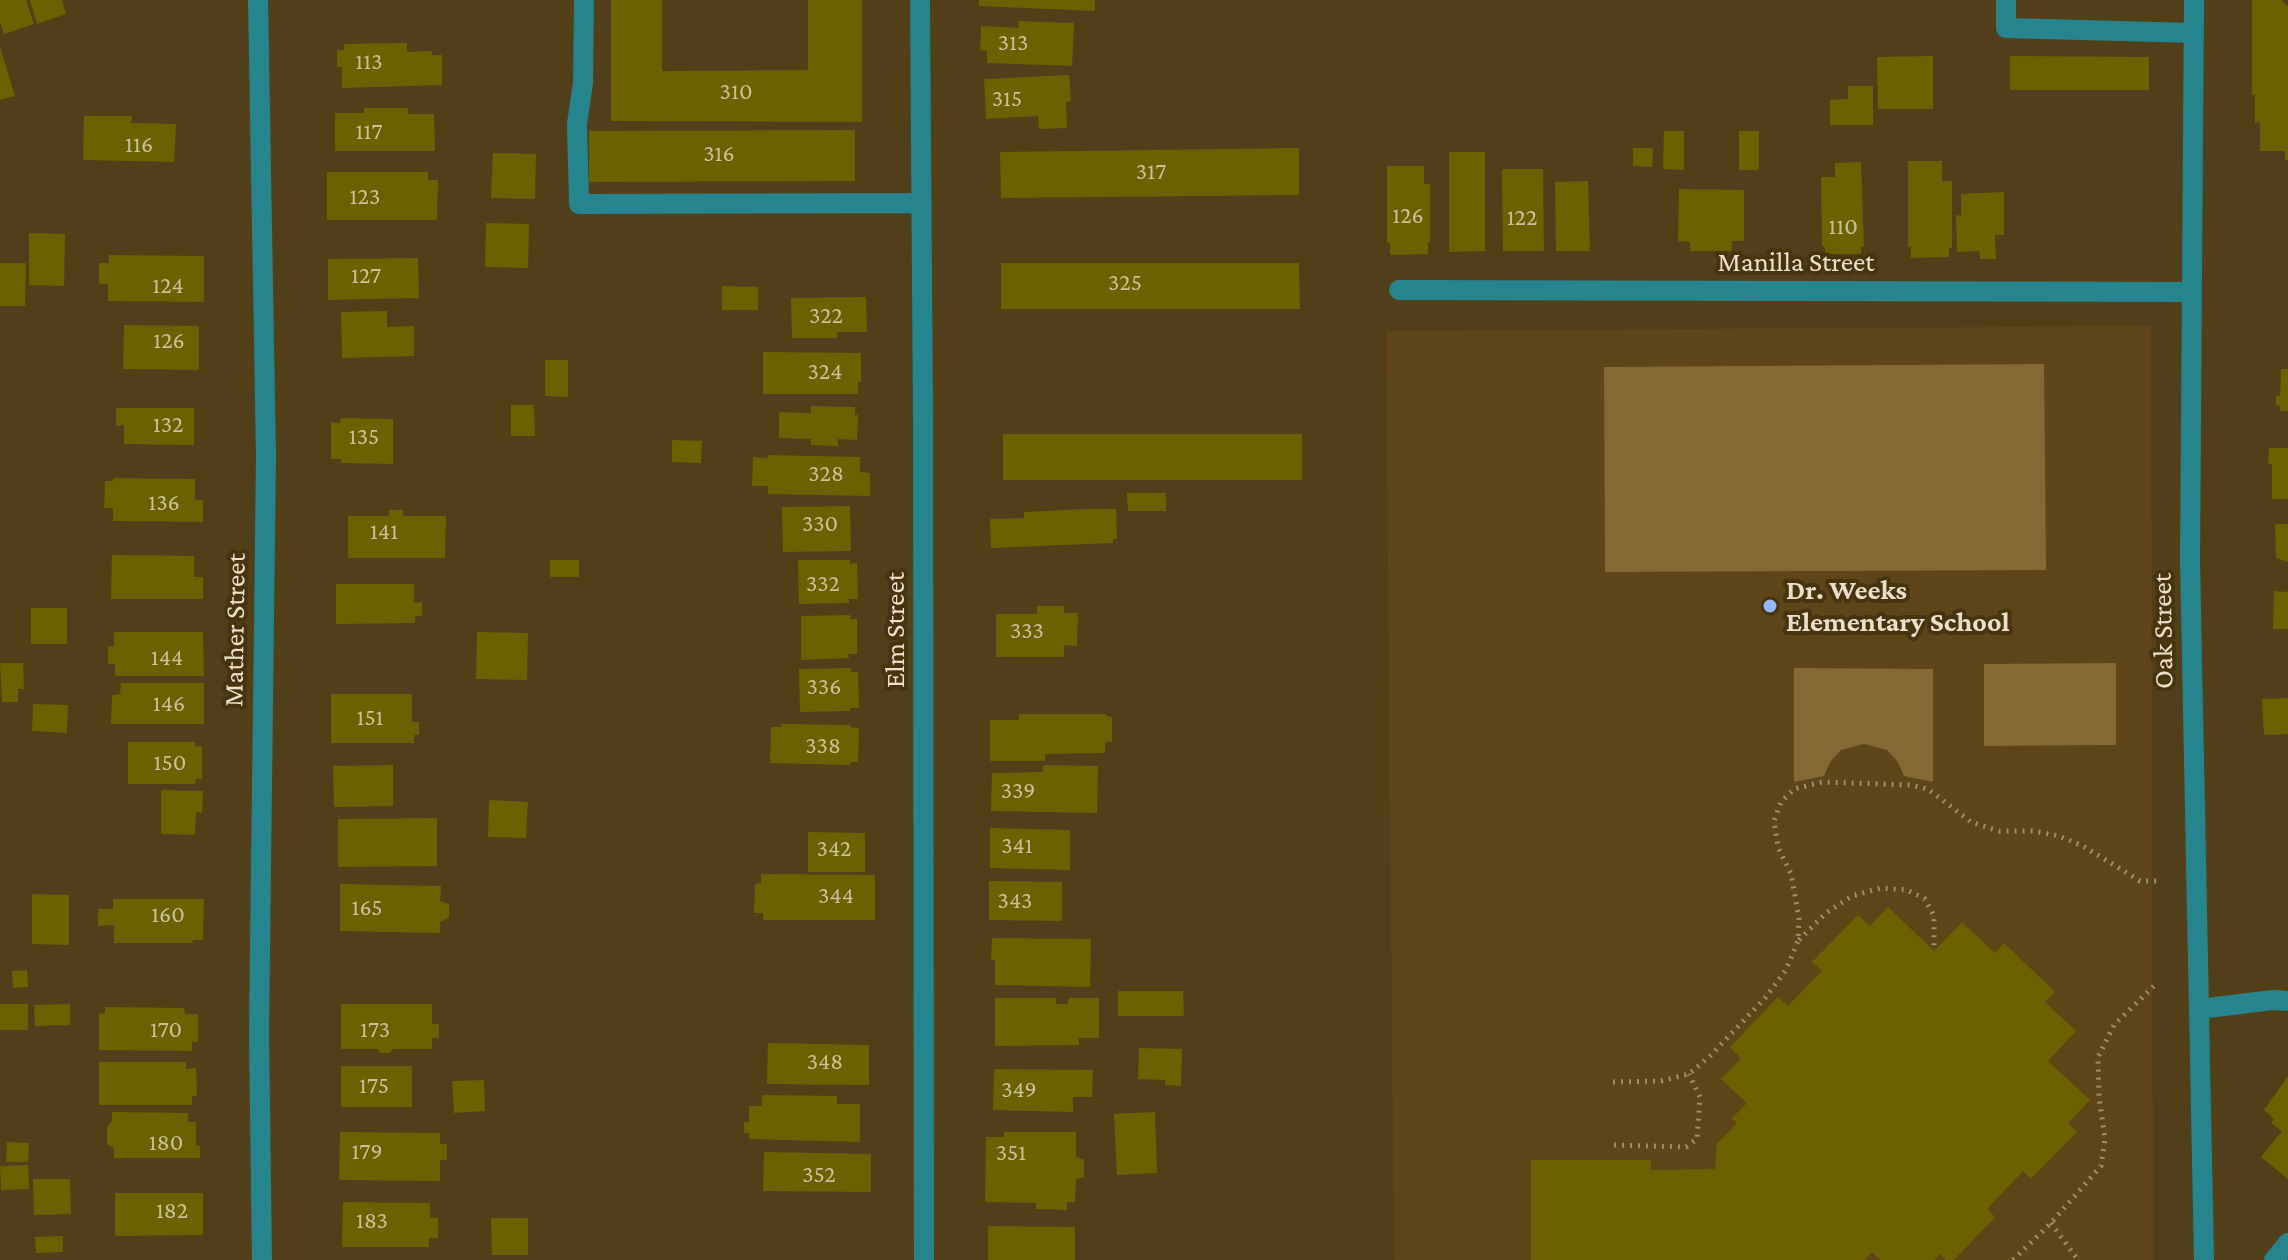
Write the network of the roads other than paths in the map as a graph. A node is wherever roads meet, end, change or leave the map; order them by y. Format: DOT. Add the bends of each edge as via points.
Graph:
graph roads {
  1 [pos="258,0"];
  2 [pos="584,0"];
  3 [pos="920,0"];
  4 [pos="2006,0"];
  5 [pos="2194,0"];
  6 [pos="2194,33"];
  7 [pos="922,203"];
  8 [pos="1399,290"];
  9 [pos="2192,292"];
  10 [pos="2288,1001"];
  11 [pos="2199,1009"];
  12 [pos="2288,1243"];
  13 [pos="262,1260"];
  14 [pos="924,1260"];
  15 [pos="2204,1260"];
  16 [pos="2274,1260"];
  1 -- 13 [label="street, Mather Street" via="266,456 259,1033"];
  2 -- 7 [label="street" via="579,204"];
  3 -- 7 [label="street, Elm Street"];
  4 -- 6 [label="street" via="2006,28"];
  5 -- 6 [label="street, Oak Street"];
  6 -- 9 [label="street, Oak Street"];
  7 -- 14 [label="street, Elm Street"];
  8 -- 9 [label="street, Manilla Street"];
  9 -- 11 [label="street, Oak Street" via="2190,560"];
  10 -- 11 [label="street"];
  11 -- 15 [label="street, Oak Street"];
  12 -- 16 [label="street"];
}
